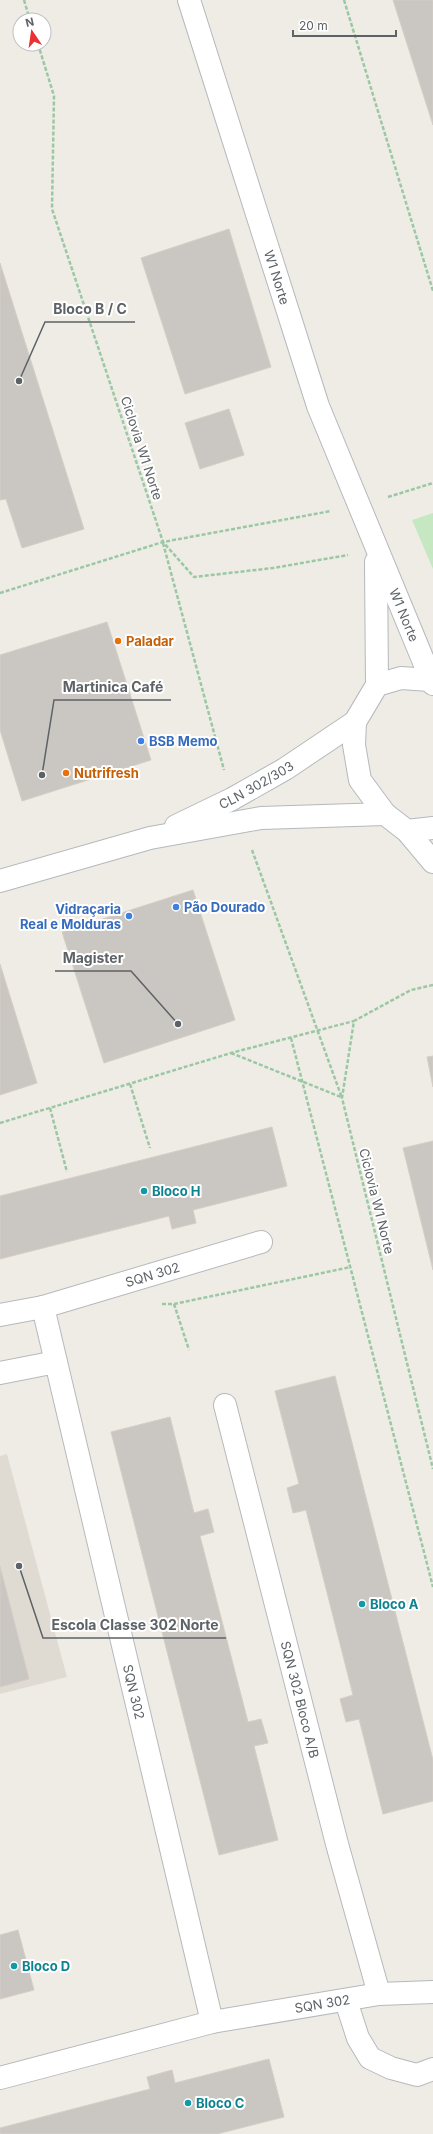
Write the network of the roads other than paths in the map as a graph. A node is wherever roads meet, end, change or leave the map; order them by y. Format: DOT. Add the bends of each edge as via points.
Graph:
graph roads {
  1 [pos="189,0"];
  2 [pos="376,550"];
  3 [pos="432,682"];
  4 [pos="377,685"];
  5 [pos="355,722"];
  6 [pos="384,814"];
  7 [pos="433,828"];
  8 [pos="407,831"];
  9 [pos="150,838"];
  10 [pos="433,862"];
  11 [pos="0,882"];
  12 [pos="262,1242"];
  13 [pos="43,1307"];
  14 [pos="0,1315"];
  15 [pos="56,1362"];
  16 [pos="0,1373"];
  17 [pos="225,1405"];
  18 [pos="433,1992"];
  19 [pos="379,1994"];
  20 [pos="346,2001"];
  21 [pos="212,2022"];
  22 [pos="433,2069"];
  23 [pos="0,2078"];
  1 -- 2 [label="street, W1 Norte" via="318,406"];
  2 -- 3 [label="street, W1 Norte"];
  2 -- 4 [label="street, W1 Norte"];
  3 -- 4 [label="street" via="401,678"];
  4 -- 5 [label="street"];
  5 -- 6 [label="street" via="354,745 360,780"];
  5 -- 9 [label="street, CLN 302/303" via="278,773 232,799"];
  6 -- 8 [label="street"];
  6 -- 9 [label="street, CLN 302/303" via="261,818"];
  7 -- 8 [label="street"];
  8 -- 10 [label="street"];
  9 -- 11 [label="street, CLN 302/303"];
  12 -- 13 [label="street, SQN 302"];
  13 -- 14 [label="street, SQN 302"];
  13 -- 15 [label="street, SQN 302"];
  15 -- 16 [label="street"];
  15 -- 21 [label="street, SQN 302"];
  17 -- 19 [label="street, SQN 302 Bloco A/B" via="337,1844"];
  18 -- 19 [label="street, SQN 302"];
  19 -- 20 [label="street, SQN 302"];
  20 -- 21 [label="street, SQN 302"];
  20 -- 22 [label="street" via="358,2038 370,2058 391,2068 417,2075"];
  21 -- 23 [label="street, SQN 302"];
}
